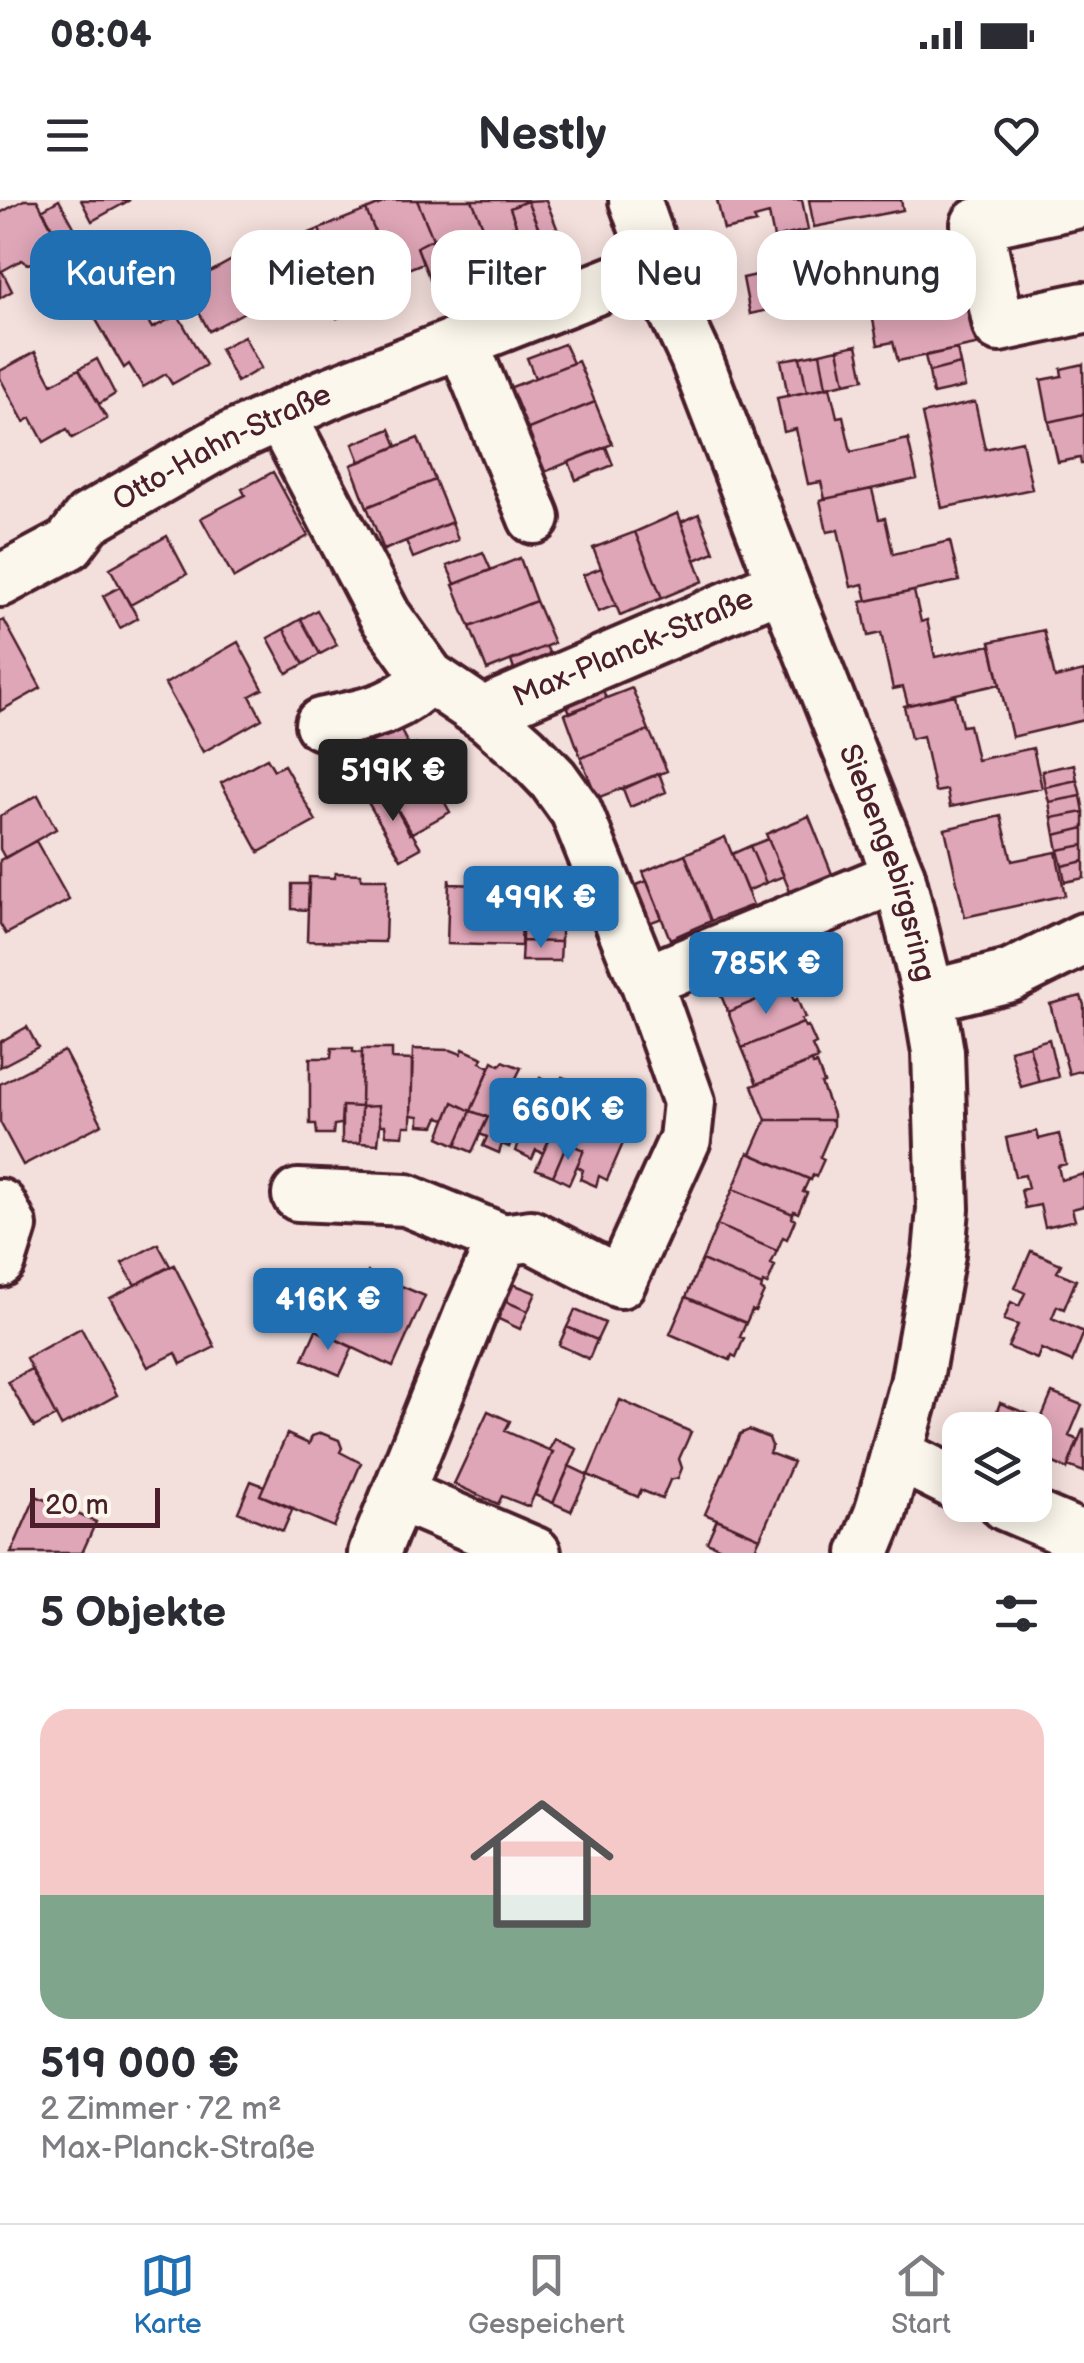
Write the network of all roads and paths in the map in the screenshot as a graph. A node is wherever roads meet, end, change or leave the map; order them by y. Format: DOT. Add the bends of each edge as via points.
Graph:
graph roads {
  1 [pos="635,200"];
  2 [pos="1084,201"];
  3 [pos="646,230"];
  4 [pos="601,287"];
  5 [pos="1084,308"];
  6 [pos="680,320"];
  7 [pos="462,341"];
  8 [pos="281,417"];
  9 [pos="534,518"];
  10 [pos="0,581"];
  11 [pos="783,584"];
  12 [pos="429,676"];
  13 [pos="488,717"];
  14 [pos="321,724"];
  15 [pos="899,876"];
  16 [pos="1084,940"];
  17 [pos="646,981"];
  18 [pos="928,993"];
  19 [pos="298,1194"];
  20 [pos="0,1205"];
  21 [pos="502,1240"];
  22 [pos="0,1261"];
  23 [pos="898,1455"];
  24 [pos="942,1477"];
  25 [pos="399,1495"];
  26 [pos="1046,1522"];
  27 [pos="1084,1538"];
  28 [pos="374,1553"];
  29 [pos="535,1553"];
  30 [pos="864,1553"];
  1 -- 3 [label="street, Siebengebirgsring"];
  2 -- 5 [label="street" via="977,224 999,326"];
  4 -- 7 [label="street, Otto-Hahn-Straße"];
  6 -- 11 [label="street, Siebengebirgsring"];
  7 -- 8 [label="street, Otto-Hahn-Straße"];
  7 -- 9 [label="street"];
  8 -- 10 [label="street, Otto-Hahn-Straße" via="222,442 88,519 69,544"];
  8 -- 12 [label="street, Max-Planck-Straße" via="385,616"];
  11 -- 13 [label="street, Max-Planck-Straße" via="498,706"];
  11 -- 15 [label="street, Siebengebirgsring"];
  12 -- 13 [label="street, Max-Planck-Straße"];
  12 -- 14 [label="street" via="386,710"];
  13 -- 17 [label="street, Max-Planck-Straße" via="553,779 576,811"];
  15 -- 17 [label="street"];
  15 -- 18 [label="street, Siebengebirgsring"];
  16 -- 18 [label="street" via="1010,976"];
  17 -- 21 [label="street, Max-Planck-Straße" via="688,1102 685,1139 620,1282 531,1236"];
  18 -- 23 [label="street, Siebengebirgsring" via="938,1052 943,1209"];
  19 -- 21 [label="street" via="406,1200"];
  20 -- 22 [label="street" via="11,1226"];
  21 -- 25 [label="street"];
  23 -- 24 [label="street"];
  23 -- 30 [label="street, Siebengebirgsring"];
  25 -- 28 [label="street"];
  25 -- 29 [label="street"];
  26 -- 27 [label="street"];
}
